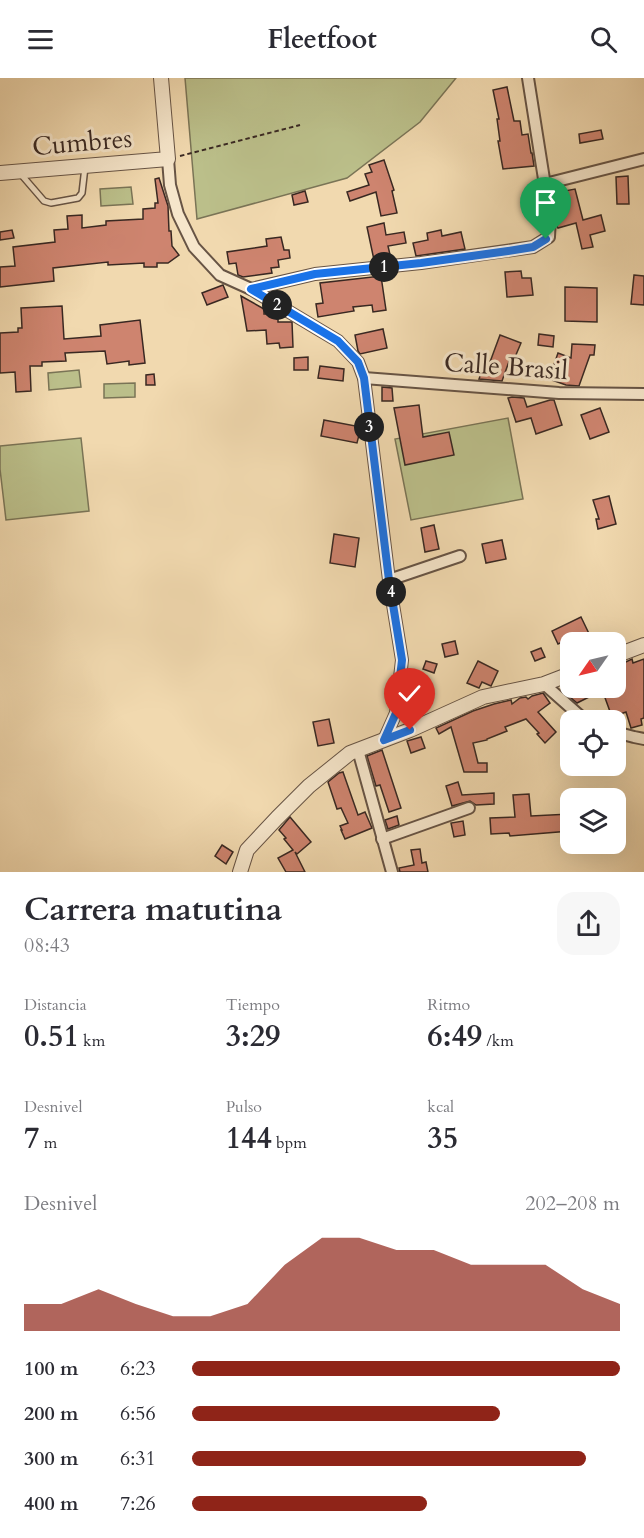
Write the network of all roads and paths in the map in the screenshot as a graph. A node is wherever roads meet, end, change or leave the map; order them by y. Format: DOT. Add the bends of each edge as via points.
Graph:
graph roads {
  1 [pos="161,78"];
  2 [pos="528,78"];
  3 [pos="300,125"];
  4 [pos="168,159"];
  5 [pos="644,159"];
  6 [pos="86,166"];
  7 [pos="18,171"];
  8 [pos="0,173"];
  9 [pos="545,184"];
  10 [pos="251,289"];
  11 [pos="364,378"];
  12 [pos="644,394"];
  13 [pos="460,556"];
  14 [pos="389,580"];
  15 [pos="644,645"];
  16 [pos="626,652"];
  17 [pos="560,678"];
  18 [pos="544,684"];
  19 [pos="573,710"];
  20 [pos="626,735"];
  21 [pos="644,739"];
  22 [pos="384,740"];
  23 [pos="358,750"];
  24 [pos="469,808"];
  25 [pos="382,839"];
  26 [pos="240,872"];
  27 [pos="392,872"];
  1 -- 4 [label="street"];
  2 -- 9 [label="street"];
  3 -- 4 [label="path"];
  4 -- 6 [label="street, Cumbres"];
  4 -- 10 [label="street" via="178,214 194,247 220,275"];
  5 -- 9 [label="street"];
  6 -- 7 [label="street, Cumbres"];
  6 -- 7 [label="lane" via="78,198 51,202 44,201"];
  7 -- 8 [label="street, Cumbres"];
  9 -- 10 [label="street" via="549,237 533,247 315,274"];
  10 -- 11 [label="street" via="338,341 358,362"];
  11 -- 12 [label="street, Calle Brasil" via="559,393"];
  11 -- 14 [label="street"];
  13 -- 14 [label="street"];
  14 -- 22 [label="street" via="402,660 396,713"];
  15 -- 16 [label="street"];
  17 -- 18 [label="street"];
  18 -- 19 [label="street"];
  18 -- 22 [label="street" via="483,698"];
  20 -- 21 [label="street"];
  22 -- 23 [label="street"];
  23 -- 25 [label="street"];
  23 -- 26 [label="street" via="309,786 276,818 247,850"];
  24 -- 25 [label="street"];
  25 -- 27 [label="street"];
}
